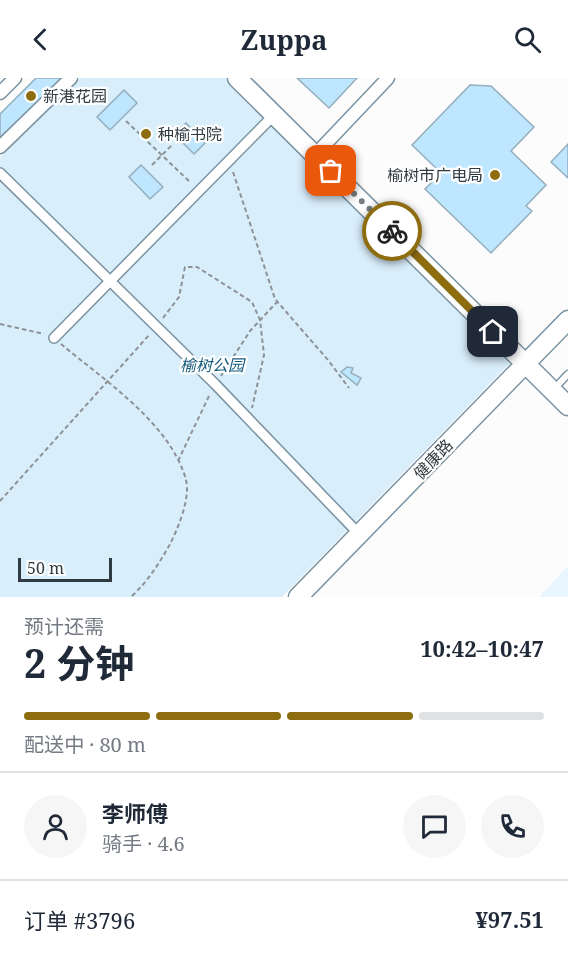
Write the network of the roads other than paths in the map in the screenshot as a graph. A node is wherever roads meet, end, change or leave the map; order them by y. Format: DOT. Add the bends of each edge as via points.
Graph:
graph roads {
  1 [pos="72,78"];
  2 [pos="237,78"];
  3 [pos="253,78"];
  4 [pos="388,78"];
  5 [pos="274,115"];
  6 [pos="0,147"];
  7 [pos="319,151"];
  8 [pos="0,173"];
  9 [pos="110,282"];
  10 [pos="568,320"];
  11 [pos="568,335"];
  12 [pos="54,338"];
  13 [pos="533,364"];
  14 [pos="562,385"];
  15 [pos="568,406"];
  16 [pos="359,534"];
  17 [pos="298,597"];
  18 [pos="313,597"];
  1 -- 6 [label="street"];
  2 -- 5 [label="main road"];
  3 -- 7 [label="main road"];
  4 -- 7 [label="street"];
  5 -- 7 [label="main road"];
  5 -- 9 [label="street"];
  7 -- 13 [label="main road"];
  8 -- 9 [label="street"];
  9 -- 12 [label="street"];
  9 -- 16 [label="street"];
  10 -- 13 [label="main road, 健康路"];
  11 -- 13 [label="main road, 健康路"];
  13 -- 14 [label="main road"];
  13 -- 16 [label="main road, 健康路"];
  13 -- 18 [label="main road, 健康路"];
  14 -- 15 [label="main road"];
  16 -- 17 [label="main road, 健康路"];
}
